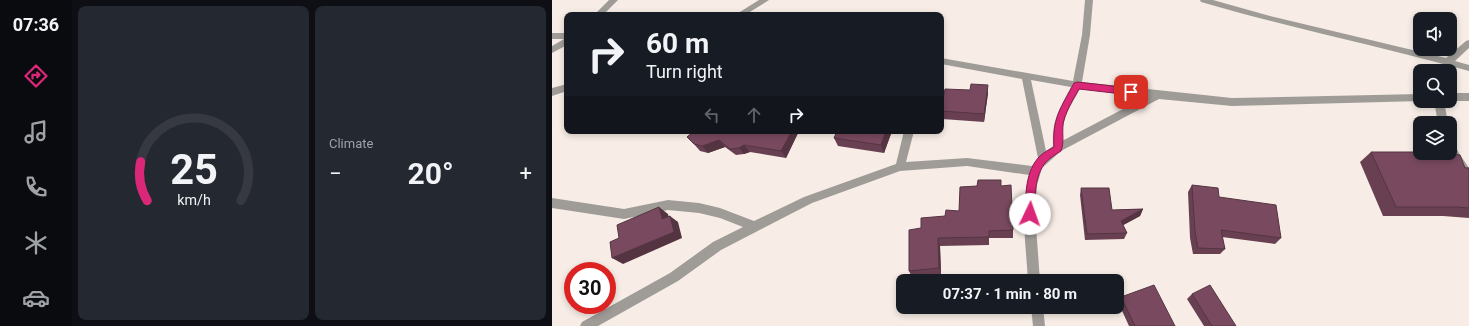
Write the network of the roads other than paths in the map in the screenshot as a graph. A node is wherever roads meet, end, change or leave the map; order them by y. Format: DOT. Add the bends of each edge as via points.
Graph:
graph roads {
  1 [pos="614,0"];
  2 [pos="765,0"];
  3 [pos="1089,0"];
  4 [pos="1204,0"];
  5 [pos="601,12"];
  6 [pos="744,12"];
  7 [pos="552,36"];
  8 [pos="564,36"];
  9 [pos="564,43"];
  10 [pos="1469,43"];
  11 [pos="552,50"];
  12 [pos="944,61"];
  13 [pos="1448,62"];
  14 [pos="1469,68"];
  15 [pos="1026,76"];
  16 [pos="1077,85"];
  17 [pos="564,88"];
  18 [pos="552,92"];
  19 [pos="1158,95"];
  20 [pos="1457,97"];
  21 [pos="1469,97"];
  22 [pos="1413,98"];
  23 [pos="908,134"];
  24 [pos="1058,148"];
  25 [pos="1043,158"];
  26 [pos="1457,159"];
  27 [pos="900,167"];
  28 [pos="1035,171"];
  29 [pos="1469,176"];
  30 [pos="552,203"];
  31 [pos="754,226"];
  32 [pos="1034,274"];
  33 [pos="1037,314"];
  34 [pos="586,326"];
  35 [pos="1039,326"];
  1 -- 5 [label="street"];
  2 -- 6 [label="street"];
  3 -- 16 [label="street"];
  4 -- 13 [label="street" via="1243,12"];
  7 -- 8 [label="street"];
  9 -- 11 [label="street"];
  10 -- 13 [label="street"];
  12 -- 15 [label="street"];
  13 -- 14 [label="street"];
  15 -- 16 [label="street"];
  15 -- 25 [label="street"];
  16 -- 19 [label="street"];
  16 -- 24 [label="street" via="1059,119"];
  17 -- 18 [label="street"];
  19 -- 22 [label="street" via="1232,102"];
  19 -- 24 [label="street"];
  20 -- 21 [label="street"];
  23 -- 27 [label="street"];
  24 -- 25 [label="street"];
  25 -- 28 [label="street"];
  26 -- 29 [label="street"];
  27 -- 28 [label="street" via="967,162"];
  27 -- 31 [label="street" via="808,200"];
  28 -- 32 [label="street" via="1030,214"];
  30 -- 31 [label="street" via="624,214 668,205 699,208"];
  31 -- 34 [label="street" via="717,246 674,277"];
  33 -- 35 [label="street"];
}
